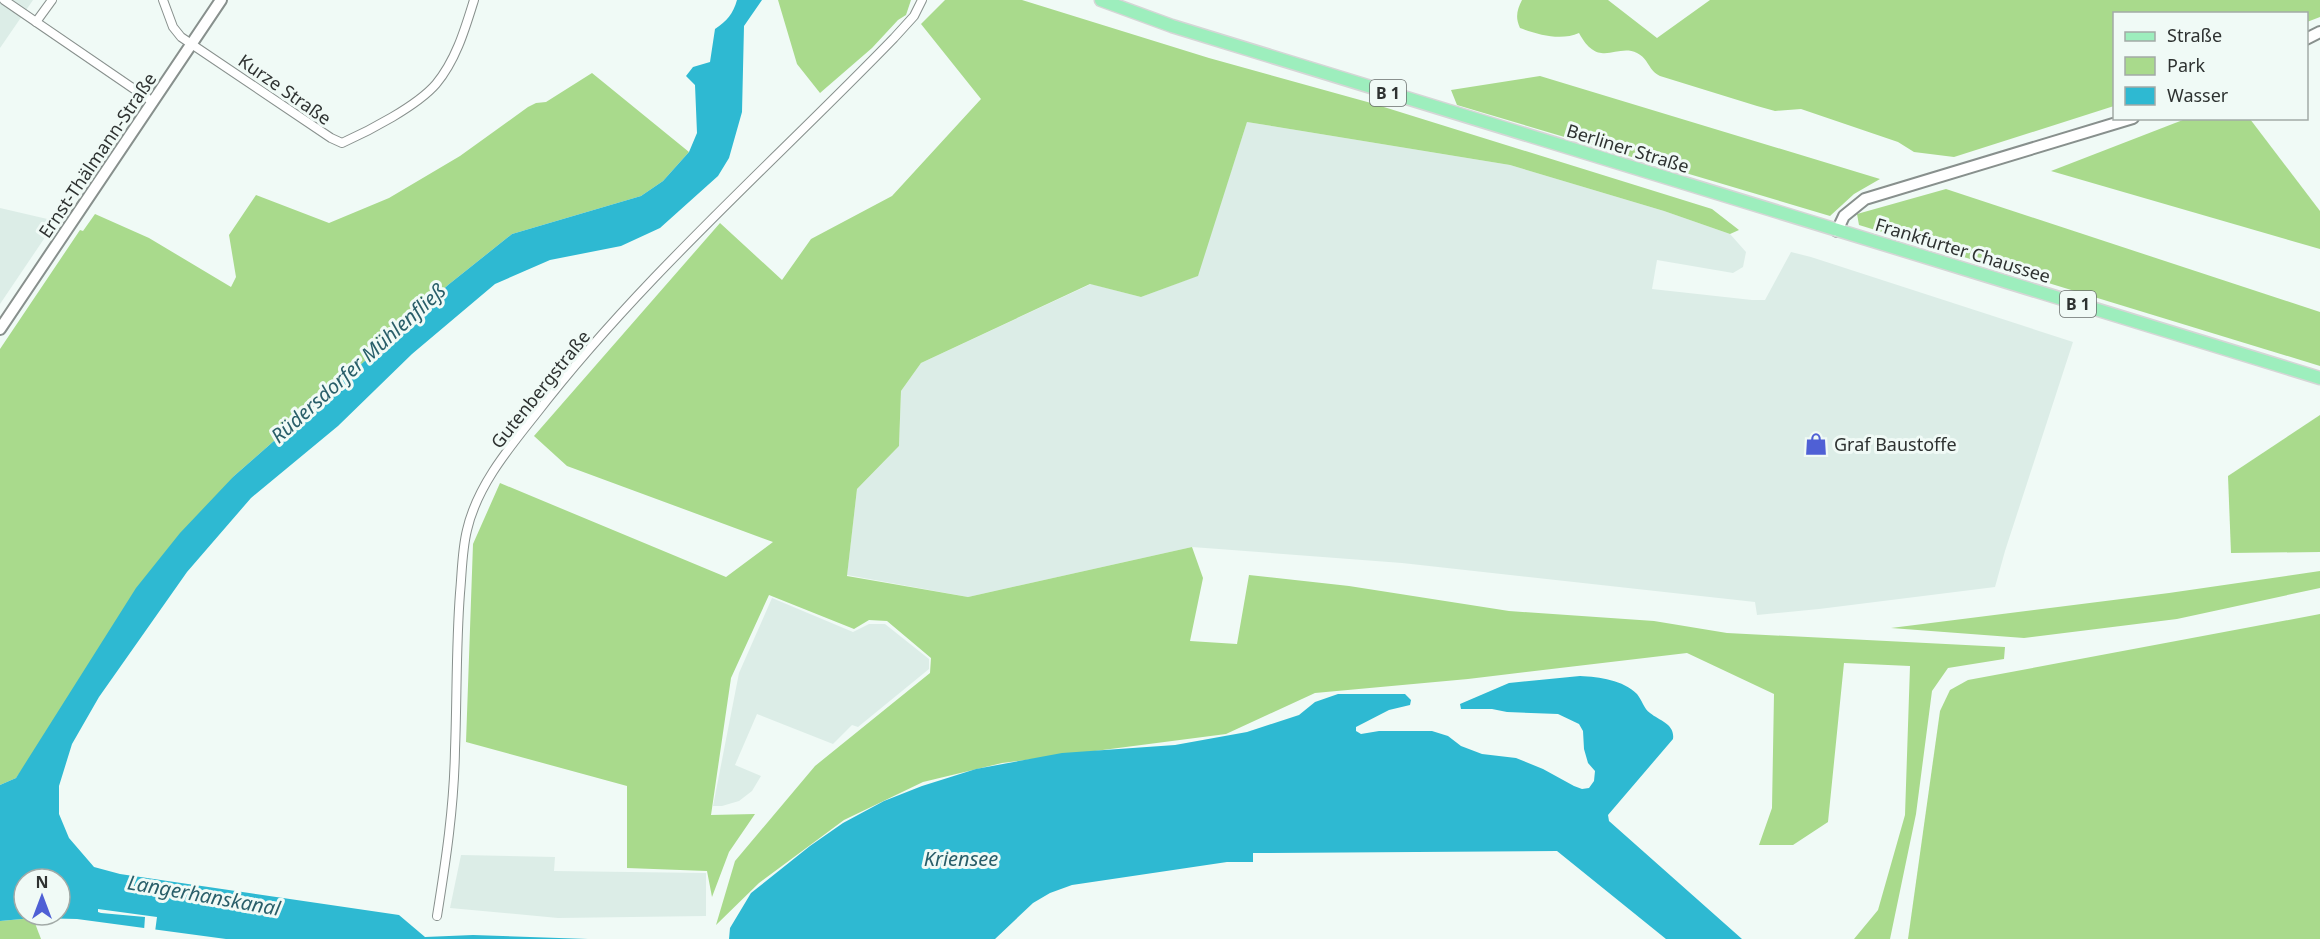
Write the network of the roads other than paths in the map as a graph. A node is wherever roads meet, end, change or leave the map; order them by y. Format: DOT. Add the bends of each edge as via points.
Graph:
graph roads {
  1 [pos="4,0"];
  2 [pos="52,0"];
  3 [pos="163,0"];
  4 [pos="222,0"];
  5 [pos="474,0"];
  6 [pos="922,0"];
  7 [pos="1101,0"];
  8 [pos="36,22"];
  9 [pos="192,44"];
  10 [pos="153,102"];
  11 [pos="2126,120"];
  12 [pos="1837,231"];
  13 [pos="0,328"];
  14 [pos="2320,378"];
  15 [pos="437,916"];
  1 -- 8 [label="street"];
  2 -- 8 [label="street"];
  3 -- 9 [label="street" via="174,27"];
  4 -- 9 [label="main road, Ernst-Thälmann-Straße"];
  5 -- 9 [label="street, Kurze Straße" via="458,47 435,86 386,120 342,142"];
  6 -- 15 [label="street, Gutenbergstraße" via="914,16 894,38 608,329 559,384 487,483 467,530 462,566 450,837"];
  7 -- 12 [label="main road, Berliner Straße / B 1" via="1183,30"];
  8 -- 10 [label="street"];
  9 -- 10 [label="main road, Ernst-Thälmann-Straße"];
  10 -- 13 [label="main road, Ernst-Thälmann-Straße"];
  11 -- 12 [label="main road" via="1865,199 1844,216"];
  12 -- 14 [label="main road, Frankfurter Chaussee / B 1"];
}
